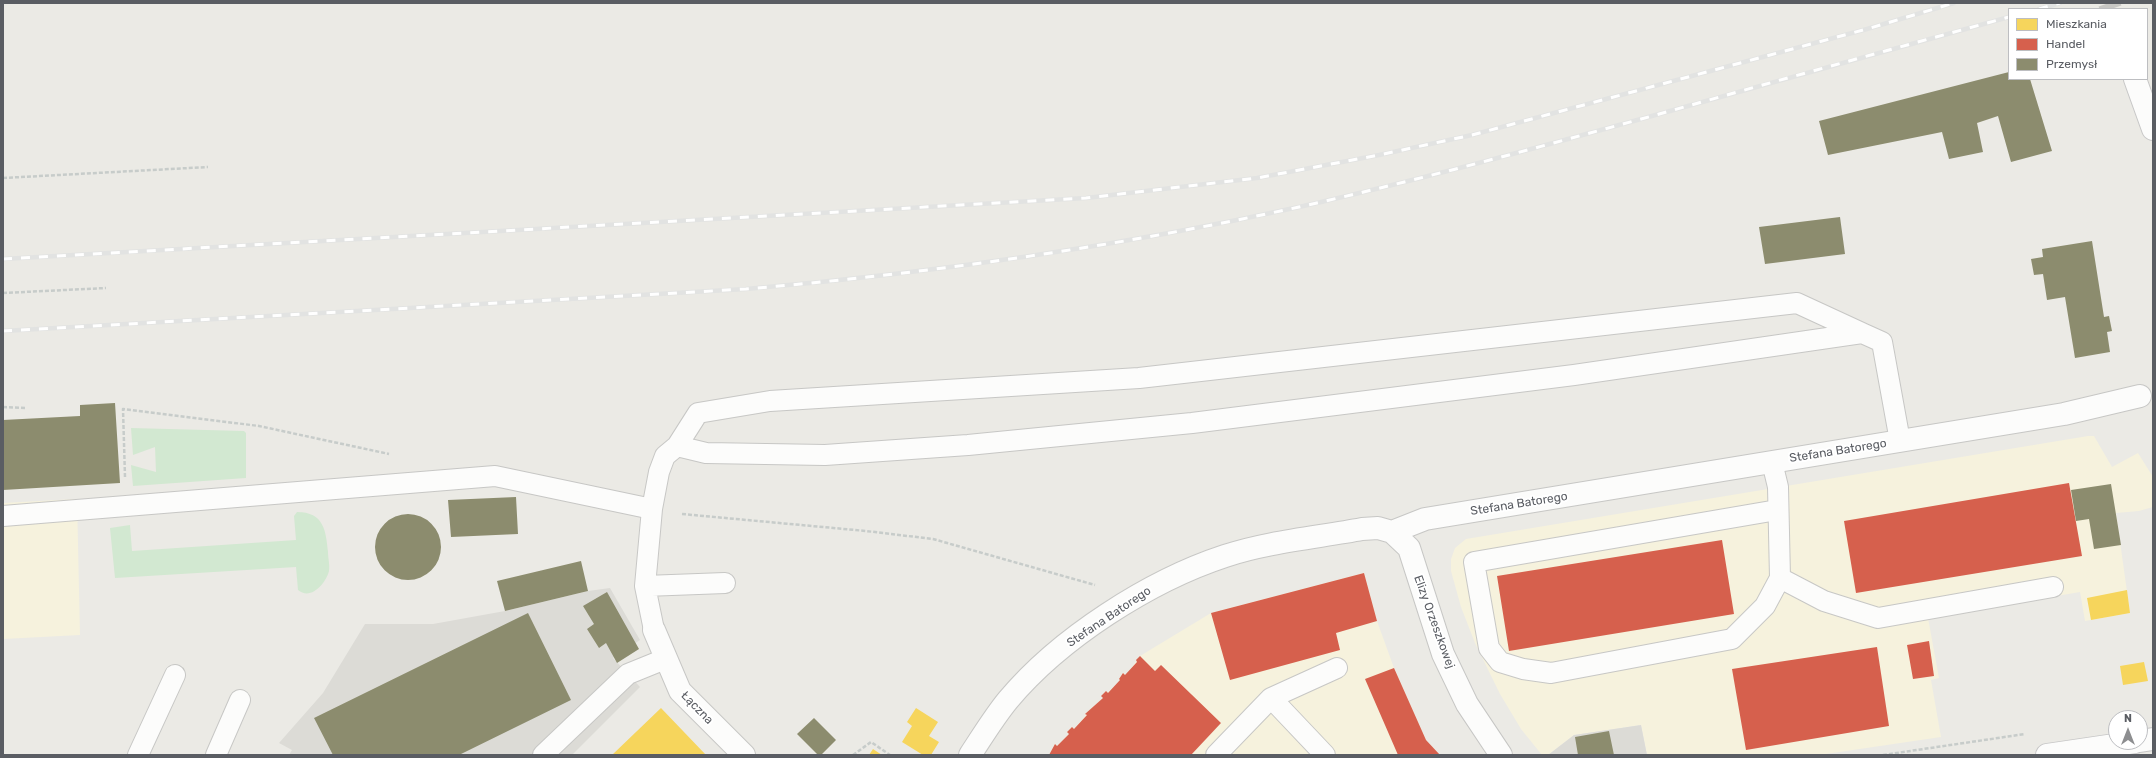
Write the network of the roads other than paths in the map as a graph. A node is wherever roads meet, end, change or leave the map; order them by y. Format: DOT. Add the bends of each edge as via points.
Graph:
graph roads {
  1 [pos="2135,80"];
  2 [pos="2153,129"];
  3 [pos="1862,333"];
  4 [pos="2140,396"];
  5 [pos="1900,441"];
  6 [pos="677,446"];
  7 [pos="1772,462"];
  8 [pos="652,509"];
  9 [pos="1777,510"];
  10 [pos="3,516"];
  11 [pos="1392,532"];
  12 [pos="1780,578"];
  13 [pos="725,583"];
  14 [pos="645,586"];
  15 [pos="2053,587"];
  16 [pos="654,630"];
  17 [pos="665,659"];
  18 [pos="1337,668"];
  19 [pos="176,675"];
  20 [pos="1271,698"];
  21 [pos="240,700"];
  22 [pos="2108,746"];
  23 [pos="138,755"];
  24 [pos="216,755"];
  25 [pos="543,755"];
  26 [pos="744,755"];
  27 [pos="970,755"];
  28 [pos="1216,755"];
  29 [pos="1325,755"];
  30 [pos="1501,755"];
  31 [pos="2047,755"];
  1 -- 2 [label="street"];
  3 -- 5 [label="lane" via="1882,342"];
  3 -- 6 [label="lane" via="1574,375 1200,422 968,445 825,455 706,453"];
  3 -- 6 [label="lane" via="1797,304 1139,378 770,401 698,413"];
  4 -- 5 [label="street, Stefana Batorego" via="2064,414"];
  5 -- 7 [label="street, Stefana Batorego"];
  6 -- 8 [label="lane" via="665,456 659,472"];
  7 -- 9 [label="lane" via="1778,487"];
  7 -- 11 [label="street, Stefana Batorego" via="1425,519"];
  8 -- 10 [label="lane" via="495,476"];
  8 -- 14 [label="lane"];
  9 -- 12 [label="lane"];
  9 -- 12 [label="lane" via="1474,562 1488,648 1500,662 1524,670 1550,672 1732,639 1765,606"];
  11 -- 27 [label="street, Stefana Batorego" via="1378,528 1362,529 1227,555 1189,569 1153,587 1075,638 1036,670 1008,700"];
  11 -- 30 [label="street, Elizy Orzeszkowej" via="1408,548 1443,654 1467,704"];
  12 -- 15 [label="lane" via="1824,601 1878,618"];
  13 -- 14 [label="lane"];
  14 -- 16 [label="lane"];
  16 -- 17 [label="street, Łączna"];
  17 -- 25 [label="lane" via="628,674"];
  17 -- 26 [label="street, Łączna" via="680,691"];
  18 -- 20 [label="lane"];
  19 -- 23 [label="lane"];
  20 -- 28 [label="lane"];
  20 -- 29 [label="lane"];
  21 -- 24 [label="lane"];
  22 -- 31 [label="street"];
}
